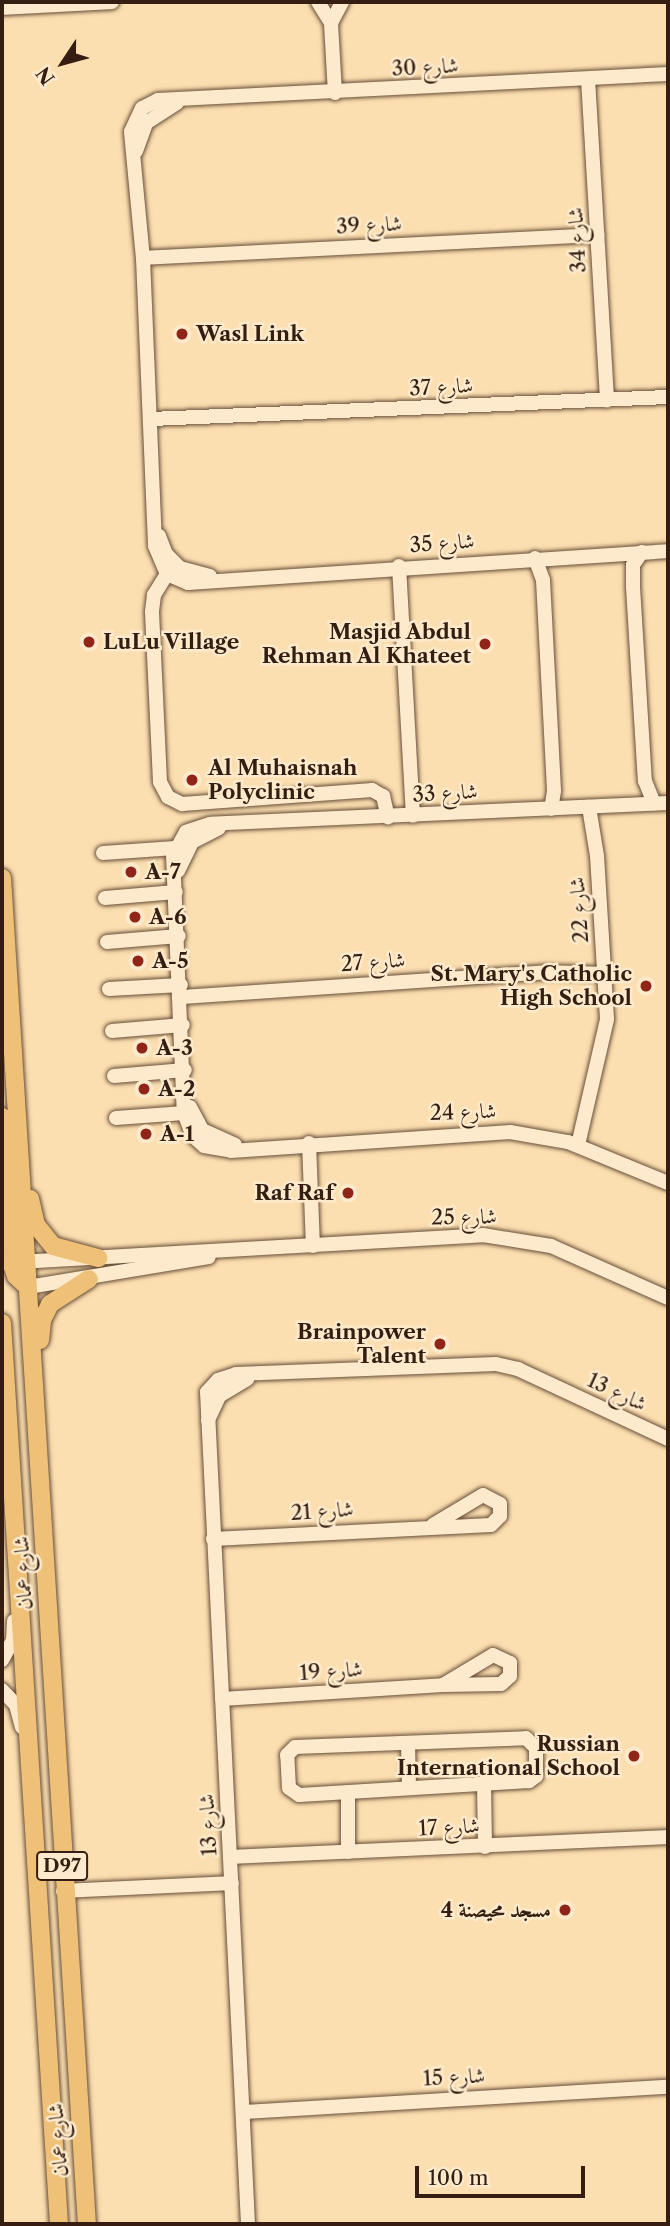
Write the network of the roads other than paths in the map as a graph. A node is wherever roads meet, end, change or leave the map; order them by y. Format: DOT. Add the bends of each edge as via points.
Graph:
graph roads {
  1 [pos="112,2"];
  2 [pos="318,2"];
  3 [pos="342,2"];
  4 [pos="2,8"];
  5 [pos="331,23"];
  6 [pos="668,74"];
  7 [pos="588,79"];
  8 [pos="335,93"];
  9 [pos="597,235"];
  10 [pos="143,258"];
  11 [pos="668,397"];
  12 [pos="607,400"];
  13 [pos="152,424"];
  14 [pos="157,528"];
  15 [pos="668,551"];
  16 [pos="642,552"];
  17 [pos="535,558"];
  18 [pos="399,566"];
  19 [pos="167,574"];
  20 [pos="218,578"];
  21 [pos="661,803"];
  22 [pos="594,807"];
  23 [pos="551,809"];
  24 [pos="413,816"];
  25 [pos="388,817"];
  26 [pos="224,826"];
  27 [pos="175,848"];
  28 [pos="103,853"];
  29 [pos="2,878"];
  30 [pos="176,888"];
  31 [pos="105,898"];
  32 [pos="178,936"];
  33 [pos="107,942"];
  34 [pos="604,969"];
  35 [pos="109,989"];
  36 [pos="181,989"];
  37 [pos="183,1025"];
  38 [pos="111,1031"];
  39 [pos="185,1070"];
  40 [pos="114,1076"];
  41 [pos="186,1097"];
  42 [pos="184,1113"];
  43 [pos="2,1117"];
  44 [pos="116,1118"];
  45 [pos="17,1132"];
  46 [pos="304,1143"];
  47 [pos="573,1143"];
  48 [pos="251,1147"];
  49 [pos="668,1183"];
  50 [pos="309,1246"];
  51 [pos="249,1250"];
  52 [pos="98,1258"];
  53 [pos="13,1262"];
  54 [pos="89,1279"];
  55 [pos="27,1287"];
  56 [pos="668,1298"];
  57 [pos="2,1323"];
  58 [pos="36,1403"];
  59 [pos="668,1439"];
  60 [pos="433,1525"];
  61 [pos="213,1539"];
  62 [pos="22,1586"];
  63 [pos="2,1660"];
  64 [pos="443,1685"];
  65 [pos="2,1690"];
  66 [pos="222,1699"];
  67 [pos="408,1742"];
  68 [pos="31,1747"];
  69 [pos="481,1784"];
  70 [pos="409,1788"];
  71 [pos="350,1791"];
  72 [pos="668,1837"];
  73 [pos="482,1847"];
  74 [pos="351,1852"];
  75 [pos="231,1857"];
  76 [pos="232,1884"];
  77 [pos="63,1891"];
  78 [pos="668,2087"];
  79 [pos="243,2112"];
  80 [pos="248,2223"];
  81 [pos="59,2224"];
  82 [pos="87,2224"];
  1 -- 4 [label="street"];
  2 -- 5 [label="street"];
  3 -- 5 [label="street"];
  5 -- 8 [label="street"];
  6 -- 7 [label="street, شارع 30"];
  7 -- 8 [label="street, شارع 30"];
  7 -- 9 [label="street, شارع 34"];
  8 -- 10 [label="street, شارع 30" via="185,101 152,116 141,132 135,156"];
  9 -- 10 [label="street, شارع 39"];
  9 -- 12 [label="street, شارع 34"];
  10 -- 13 [label="street, شارع 30"];
  11 -- 12 [label="street, شارع 37"];
  12 -- 13 [label="street, شارع 37"];
  13 -- 14 [label="street, شارع 30"];
  14 -- 19 [label="street, شارع 30" via="156,554"];
  14 -- 20 [label="street, شارع 30" via="172,562 189,572"];
  15 -- 16 [label="street, شارع 35"];
  16 -- 17 [label="street, شارع 35"];
  16 -- 21 [label="street" via="634,565 634,587 645,781"];
  17 -- 18 [label="street, شارع 35"];
  17 -- 23 [label="street" via="543,580 554,791"];
  18 -- 20 [label="street, شارع 35"];
  18 -- 24 [label="street"];
  19 -- 20 [label="street" via="188,583"];
  19 -- 25 [label="street" via="154,595 152,612 160,782 168,797 182,804 373,790 383,796"];
  21 -- 22 [label="street, شارع 33"];
  22 -- 23 [label="street, شارع 33"];
  22 -- 34 [label="street, شارع 22"];
  23 -- 24 [label="street, شارع 33"];
  24 -- 25 [label="street, شارع 33"];
  25 -- 26 [label="street, شارع 33"];
  26 -- 27 [label="street, شارع 33" via="197,826 186,832"];
  26 -- 30 [label="street, شارع 33" via="192,842 180,861"];
  27 -- 28 [label="street"];
  27 -- 30 [label="street"];
  29 -- 45 [label="main road"];
  30 -- 31 [label="street"];
  30 -- 32 [label="street, شارع 24"];
  32 -- 33 [label="street"];
  32 -- 36 [label="street, شارع 24"];
  34 -- 36 [label="street, شارع 27" via="244,991"];
  34 -- 47 [label="street, شارع 22" via="606,1027"];
  35 -- 36 [label="street, شارع 27"];
  36 -- 37 [label="street, شارع 24"];
  37 -- 38 [label="street"];
  37 -- 39 [label="street, شارع 24"];
  39 -- 40 [label="street"];
  39 -- 41 [label="street, شارع 24"];
  41 -- 42 [label="street, شارع 24"];
  41 -- 48 [label="street, شارع 24" via="196,1122 211,1137"];
  42 -- 44 [label="street"];
  42 -- 48 [label="street, شارع 24" via="193,1136 204,1146 224,1151"];
  43 -- 53 [label="main road"];
  45 -- 52 [label="main road" via="40,1232 62,1251"];
  45 -- 53 [label="main road"];
  46 -- 47 [label="street, شارع 24" via="481,1131"];
  46 -- 48 [label="street, شارع 24"];
  46 -- 50 [label="street"];
  47 -- 49 [label="street, شارع 24"];
  50 -- 51 [label="street, شارع 25"];
  50 -- 56 [label="street, شارع 25" via="506,1237 551,1246"];
  51 -- 52 [label="street, شارع 25"];
  51 -- 54 [label="street, شارع 25"];
  52 -- 53 [label="street, شارع 25"];
  53 -- 55 [label="main road" via="16,1276"];
  54 -- 55 [label="street, شارع 25"];
  54 -- 58 [label="main road" via="61,1293 45,1311"];
  55 -- 58 [label="main road, شارع عمان / D97"];
  57 -- 62 [label="main road, شارع عمان / D97"];
  58 -- 77 [label="main road, شارع عمان / D97"];
  59 -- 61 [label="street, شارع 13" via="518,1369 496,1364 258,1374 224,1390 206,1427"];
  60 -- 61 [label="street, شارع 21"];
  61 -- 66 [label="street, شارع 13"];
  62 -- 63 [label="street" via="13,1640"];
  62 -- 68 [label="main road, شارع عمان / D97"];
  64 -- 66 [label="street, شارع 19"];
  65 -- 68 [label="street" via="16,1705"];
  66 -- 75 [label="street, شارع 13"];
  67 -- 69 [label="street" via="526,1738 535,1743 534,1780"];
  67 -- 70 [label="street"];
  67 -- 71 [label="street" via="288,1751 289,1788 294,1794"];
  68 -- 81 [label="main road, شارع عمان / D97"];
  69 -- 70 [label="street"];
  69 -- 73 [label="street"];
  70 -- 71 [label="street"];
  71 -- 74 [label="street"];
  72 -- 73 [label="street, شارع 17"];
  73 -- 74 [label="street, شارع 17"];
  74 -- 75 [label="street, شارع 17"];
  75 -- 76 [label="street, شارع 13"];
  76 -- 77 [label="street"];
  76 -- 79 [label="street, شارع 13"];
  77 -- 82 [label="main road, شارع عمان / D97"];
  78 -- 79 [label="street, شارع 15"];
  79 -- 80 [label="street, شارع 13"];
}
